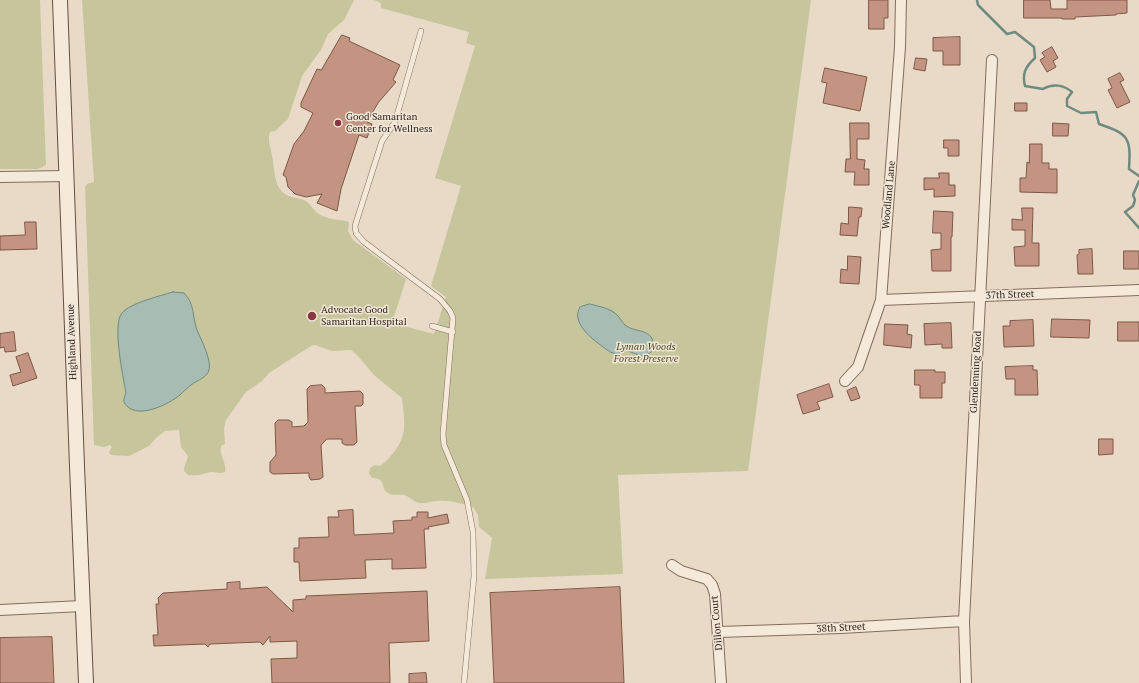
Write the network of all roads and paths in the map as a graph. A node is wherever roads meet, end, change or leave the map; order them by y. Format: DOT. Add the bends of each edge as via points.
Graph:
graph roads {
  1 [pos="60,0"];
  2 [pos="901,0"];
  3 [pos="421,31"];
  4 [pos="992,60"];
  5 [pos="66,176"];
  6 [pos="0,177"];
  7 [pos="1139,290"];
  8 [pos="981,296"];
  9 [pos="880,300"];
  10 [pos="432,326"];
  11 [pos="453,332"];
  12 [pos="845,381"];
  13 [pos="672,565"];
  14 [pos="82,606"];
  15 [pos="0,610"];
  16 [pos="964,621"];
  17 [pos="719,632"];
  18 [pos="86,683"];
  19 [pos="464,683"];
  20 [pos="720,683"];
  21 [pos="966,683"];
  1 -- 5 [label="main road, Highland Avenue"];
  2 -- 9 [label="street, Woodland Lane" via="900,47"];
  3 -- 11 [label="lane" via="395,122 382,141 355,226 356,233 364,242 446,305 453,318"];
  4 -- 8 [label="street, Glendenning Road"];
  5 -- 6 [label="street"];
  5 -- 14 [label="main road, Highland Avenue"];
  7 -- 8 [label="street, 37th Street"];
  8 -- 9 [label="street, 37th Street"];
  8 -- 16 [label="street, Glendenning Road"];
  9 -- 12 [label="street, Woodland Lane" via="858,367"];
  10 -- 11 [label="lane"];
  11 -- 19 [label="lane" via="443,434 444,445 467,500 472,532 474,576"];
  13 -- 17 [label="street, Dillon Court" via="681,571 707,579 712,585 716,594"];
  14 -- 15 [label="street"];
  14 -- 18 [label="main road, Highland Avenue"];
  16 -- 17 [label="street, 38th Street"];
  16 -- 21 [label="street, Glendenning Road"];
  17 -- 20 [label="street, Dillon Court"];
}
